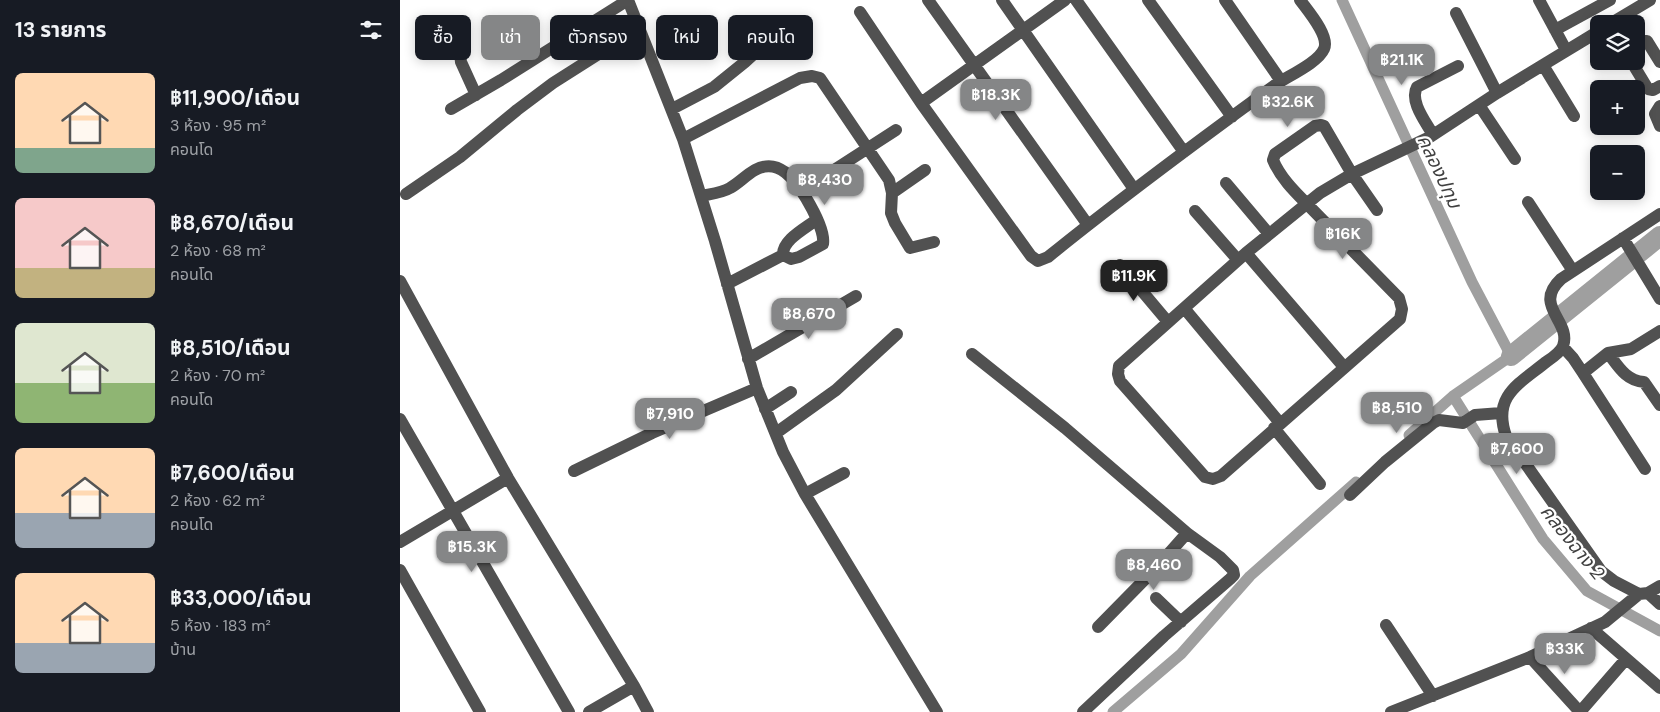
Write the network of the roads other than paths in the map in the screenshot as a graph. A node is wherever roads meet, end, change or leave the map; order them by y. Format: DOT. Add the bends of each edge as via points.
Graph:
graph roads {
  1 [pos="628,0"];
  2 [pos="928,0"];
  3 [pos="1002,0"];
  4 [pos="1065,0"];
  5 [pos="1076,0"];
  6 [pos="1148,0"];
  7 [pos="1225,0"];
  8 [pos="1300,0"];
  9 [pos="1539,0"];
  10 [pos="1610,0"];
  11 [pos="1650,0"];
  12 [pos="860,12"];
  13 [pos="1456,13"];
  14 [pos="633,15"];
  15 [pos="1625,15"];
  16 [pos="1023,30"];
  17 [pos="1555,30"];
  18 [pos="1590,35"];
  19 [pos="1645,41"];
  20 [pos="646,48"];
  21 [pos="1566,50"];
  22 [pos="461,60"];
  23 [pos="589,60"];
  24 [pos="747,60"];
  25 [pos="1660,62"];
  26 [pos="1543,64"];
  27 [pos="974,66"];
  28 [pos="1458,66"];
  29 [pos="1636,70"];
  30 [pos="1282,81"];
  31 [pos="1660,86"];
  32 [pos="1497,93"];
  33 [pos="476,95"];
  34 [pos="921,103"];
  35 [pos="1479,105"];
  36 [pos="1660,106"];
  37 [pos="451,109"];
  38 [pos="672,109"];
  39 [pos="1574,116"];
  40 [pos="1232,117"];
  41 [pos="1660,126"];
  42 [pos="896,130"];
  43 [pos="1431,136"];
  44 [pos="683,139"];
  45 [pos="868,147"];
  46 [pos="1184,152"];
  47 [pos="1515,159"];
  48 [pos="925,170"];
  49 [pos="831,172"];
  50 [pos="1352,174"];
  51 [pos="1226,183"];
  52 [pos="1134,189"];
  53 [pos="892,193"];
  54 [pos="406,194"];
  55 [pos="701,196"];
  56 [pos="1528,202"];
  57 [pos="1306,203"];
  58 [pos="1377,210"];
  59 [pos="1195,211"];
  60 [pos="1660,214"];
  61 [pos="816,220"];
  62 [pos="1088,225"];
  63 [pos="1269,234"];
  64 [pos="1623,238"];
  65 [pos="934,242"];
  66 [pos="783,255"];
  67 [pos="1242,256"];
  68 [pos="1120,265"];
  69 [pos="1573,271"];
  70 [pos="400,281"];
  71 [pos="727,284"];
  72 [pos="856,296"];
  73 [pos="1660,299"];
  74 [pos="1184,308"];
  75 [pos="1168,322"];
  76 [pos="1660,331"];
  77 [pos="897,334"];
  78 [pos="1562,347"];
  79 [pos="1608,353"];
  80 [pos="972,354"];
  81 [pos="748,359"];
  82 [pos="1344,367"];
  83 [pos="1583,373"];
  84 [pos="757,388"];
  85 [pos="792,392"];
  86 [pos="1660,405"];
  87 [pos="765,409"];
  88 [pos="1501,413"];
  89 [pos="400,419"];
  90 [pos="1277,426"];
  91 [pos="776,434"];
  92 [pos="1645,469"];
  93 [pos="574,471"];
  94 [pos="844,473"];
  95 [pos="508,478"];
  96 [pos="1320,484"];
  97 [pos="805,494"];
  98 [pos="1350,495"];
  99 [pos="452,510"];
  100 [pos="1187,533"];
  101 [pos="400,542"];
  102 [pos="400,570"];
  103 [pos="1660,586"];
  104 [pos="1639,596"];
  105 [pos="1156,598"];
  106 [pos="1660,604"];
  107 [pos="1181,622"];
  108 [pos="1386,625"];
  109 [pos="1098,627"];
  110 [pos="1591,628"];
  111 [pos="1530,657"];
  112 [pos="1626,659"];
  113 [pos="634,686"];
  114 [pos="1660,688"];
  115 [pos="1433,696"];
  116 [pos="480,712"];
  117 [pos="569,712"];
  118 [pos="589,712"];
  119 [pos="648,712"];
  120 [pos="937,712"];
  121 [pos="1083,712"];
  122 [pos="1391,712"];
  123 [pos="1580,712"];
  1 -- 14 [label="street"];
  1 -- 33 [label="street"];
  2 -- 27 [label="street"];
  3 -- 16 [label="street"];
  4 -- 16 [label="street"];
  5 -- 46 [label="street"];
  6 -- 40 [label="street"];
  7 -- 30 [label="street"];
  8 -- 30 [label="street" via="1325,38 1324,48 1317,58"];
  9 -- 17 [label="street"];
  10 -- 17 [label="street"];
  11 -- 15 [label="street"];
  12 -- 34 [label="street"];
  13 -- 32 [label="street"];
  16 -- 27 [label="street"];
  16 -- 52 [label="street"];
  17 -- 21 [label="street"];
  18 -- 21 [label="street"];
  19 -- 25 [label="street"];
  20 -- 38 [label="street"];
  21 -- 26 [label="street"];
  22 -- 33 [label="street"];
  23 -- 54 [label="street" via="553,83 460,157"];
  24 -- 38 [label="street" via="714,87"];
  26 -- 32 [label="street"];
  26 -- 39 [label="street"];
  27 -- 34 [label="street"];
  27 -- 62 [label="street"];
  28 -- 43 [label="street" via="1414,91 1415,101"];
  29 -- 31 [label="street" via="1648,89"];
  30 -- 40 [label="street"];
  32 -- 35 [label="street"];
  33 -- 37 [label="street"];
  34 -- 62 [label="street" via="1031,256 1038,261 1048,257"];
  35 -- 43 [label="street"];
  35 -- 47 [label="street"];
  36 -- 41 [label="street" via="1655,114"];
  38 -- 44 [label="street"];
  40 -- 46 [label="street"];
  42 -- 45 [label="street"];
  43 -- 50 [label="street"];
  44 -- 45 [label="street" via="800,78 812,76 820,78"];
  44 -- 55 [label="street"];
  45 -- 49 [label="street"];
  45 -- 53 [label="street" via="889,180"];
  46 -- 52 [label="street"];
  48 -- 53 [label="street"];
  50 -- 57 [label="street"];
  50 -- 57 [label="street" via="1328,131 1321,125 1315,126 1279,150 1273,160 1280,174"];
  50 -- 58 [label="street"];
  51 -- 63 [label="street"];
  52 -- 62 [label="street"];
  53 -- 65 [label="street" via="895,223 910,248"];
  55 -- 61 [label="street" via="728,190 757,169 768,166 782,169 792,177"];
  55 -- 71 [label="street"];
  56 -- 69 [label="street"];
  57 -- 63 [label="street"];
  57 -- 82 [label="street" via="1399,298 1402,309 1400,320"];
  59 -- 67 [label="street"];
  60 -- 64 [label="street"];
  61 -- 66 [label="street" via="787,243"];
  61 -- 66 [label="street" via="824,244 799,257 791,259"];
  63 -- 67 [label="street"];
  64 -- 69 [label="street"];
  64 -- 73 [label="street"];
  66 -- 71 [label="street"];
  67 -- 74 [label="street"];
  67 -- 82 [label="street"];
  68 -- 75 [label="street"];
  69 -- 78 [label="street" via="1554,285 1550,300 1562,328"];
  70 -- 95 [label="street"];
  71 -- 81 [label="street"];
  72 -- 81 [label="street"];
  74 -- 75 [label="street"];
  74 -- 90 [label="street"];
  75 -- 90 [label="street" via="1119,366 1118,374 1120,381 1205,478 1221,476"];
  76 -- 79 [label="street" via="1631,349"];
  77 -- 91 [label="street" via="836,390"];
  78 -- 83 [label="street"];
  78 -- 88 [label="street" via="1512,389"];
  79 -- 83 [label="street"];
  79 -- 86 [label="street" via="1627,377 1644,382"];
  80 -- 100 [label="street" via="1065,428"];
  81 -- 84 [label="street"];
  82 -- 90 [label="street"];
  83 -- 92 [label="street"];
  84 -- 87 [label="street"];
  84 -- 93 [label="street"];
  85 -- 87 [label="street"];
  87 -- 91 [label="street"];
  88 -- 98 [label="street" via="1475,415 1463,423 1439,420 1385,462"];
  88 -- 104 [label="street" via="1506,436 1601,572"];
  89 -- 99 [label="street"];
  90 -- 96 [label="street"];
  91 -- 97 [label="street"];
  94 -- 97 [label="street"];
  95 -- 99 [label="street"];
  95 -- 113 [label="street"];
  97 -- 120 [label="street"];
  99 -- 101 [label="street"];
  99 -- 117 [label="street"];
  100 -- 107 [label="street" via="1220,557 1234,575"];
  100 -- 109 [label="street"];
  102 -- 116 [label="street"];
  103 -- 104 [label="street"];
  104 -- 106 [label="street"];
  104 -- 110 [label="street" via="1605,622"];
  105 -- 107 [label="street"];
  107 -- 121 [label="street"];
  108 -- 115 [label="street"];
  110 -- 111 [label="street"];
  110 -- 112 [label="street"];
  111 -- 115 [label="street"];
  111 -- 123 [label="street"];
  112 -- 114 [label="street"];
  112 -- 123 [label="street"];
  113 -- 118 [label="street"];
  113 -- 119 [label="street"];
  115 -- 122 [label="street"];
}
